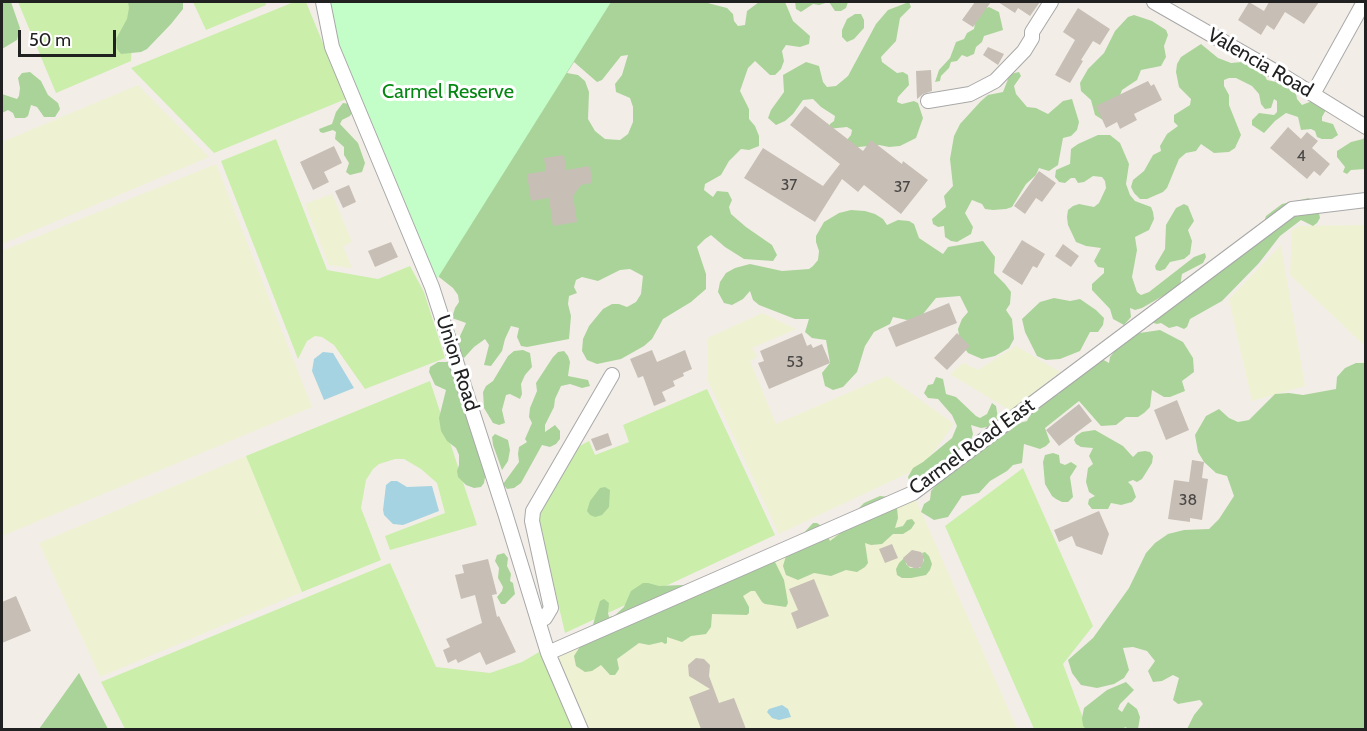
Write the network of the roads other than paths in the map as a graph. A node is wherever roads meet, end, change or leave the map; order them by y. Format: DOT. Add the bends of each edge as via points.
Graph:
graph roads {
  1 [pos="323,2"];
  2 [pos="1051,2"];
  3 [pos="1154,2"];
  4 [pos="1364,2"];
  5 [pos="1313,94"];
  6 [pos="928,101"];
  7 [pos="1365,128"];
  8 [pos="1365,200"];
  9 [pos="612,375"];
  10 [pos="538,621"];
  11 [pos="548,653"];
  12 [pos="581,729"];
  1 -- 10 [label="street, Union Road" via="332,47 432,287"];
  2 -- 6 [label="street" via="1024,51 995,81 970,94"];
  3 -- 5 [label="street, Valencia Road"];
  4 -- 5 [label="street"];
  5 -- 7 [label="street, Valencia Road"];
  8 -- 11 [label="street, Carmel Road East" via="1292,209 913,493"];
  9 -- 10 [label="street" via="533,511 551,608"];
  10 -- 11 [label="street, Union Road"];
  11 -- 12 [label="street, Union Road"];
}
